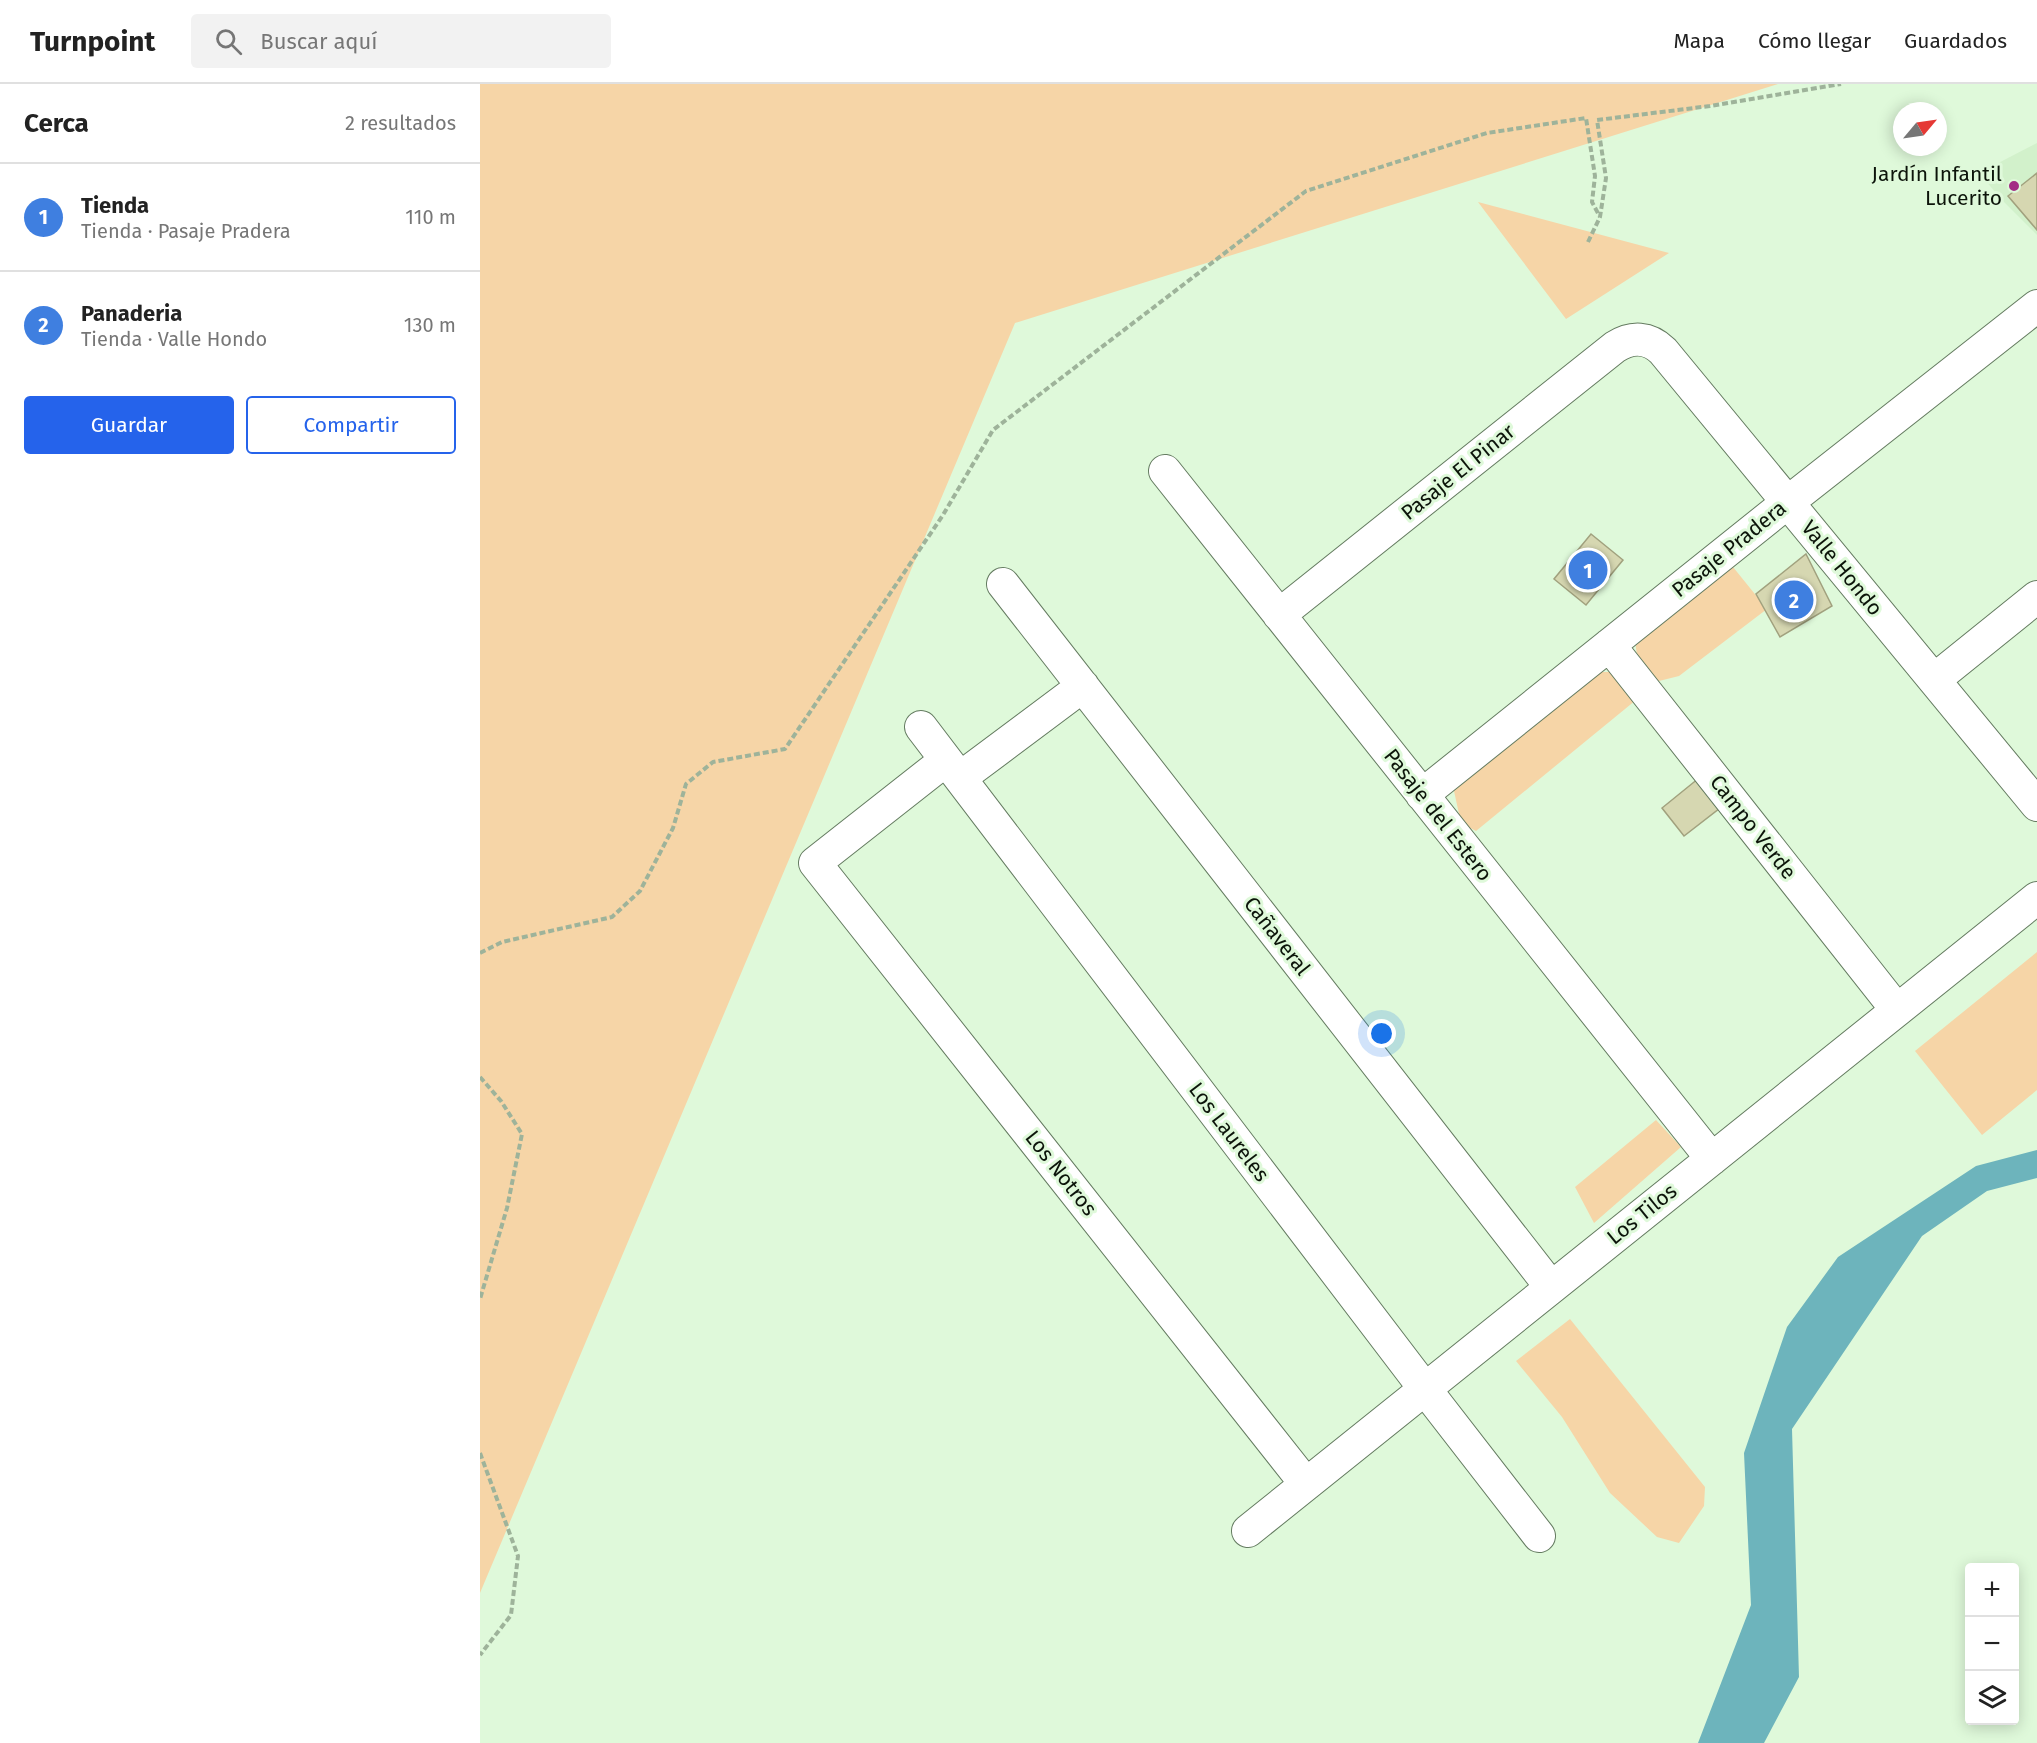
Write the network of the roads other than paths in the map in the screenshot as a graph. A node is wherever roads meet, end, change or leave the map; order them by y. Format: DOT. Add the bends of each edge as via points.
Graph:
graph roads {
  1 [pos="2037,306"];
  2 [pos="1641,339"];
  3 [pos="1165,471"];
  4 [pos="1788,502"];
  5 [pos="1003,584"];
  6 [pos="2037,597"];
  7 [pos="1280,615"];
  8 [pos="1609,645"];
  9 [pos="1934,680"];
  10 [pos="1083,686"];
  11 [pos="921,727"];
  12 [pos="953,769"];
  13 [pos="1422,795"];
  14 [pos="2037,805"];
  15 [pos="2037,898"];
  16 [pos="1897,1010"];
  17 [pos="1712,1159"];
  18 [pos="1551,1287"];
  19 [pos="1425,1389"];
  20 [pos="1306,1484"];
  21 [pos="1248,1531"];
  22 [pos="1539,1536"];
  1 -- 4 [label="street, Pasaje Pradera"];
  2 -- 4 [label="street, Valle Hondo" via="1663,351"];
  2 -- 7 [label="street, Pasaje El Pinar" via="1615,347"];
  3 -- 7 [label="street, Pasaje del Estero"];
  4 -- 8 [label="street, Pasaje Pradera"];
  4 -- 9 [label="street, Valle Hondo"];
  5 -- 10 [label="street, Cañaveral"];
  6 -- 9 [label="street"];
  7 -- 13 [label="street, Pasaje del Estero"];
  8 -- 13 [label="street, Pasaje Pradera"];
  8 -- 16 [label="street, Campo Verde"];
  9 -- 14 [label="street, Valle Hondo"];
  10 -- 12 [label="street"];
  10 -- 18 [label="street, Cañaveral"];
  11 -- 12 [label="street, Los Laureles"];
  12 -- 19 [label="street, Los Laureles"];
  12 -- 20 [label="street, Los Notros" via="815,863"];
  13 -- 17 [label="street, Pasaje del Estero"];
  15 -- 16 [label="street, Los Tilos"];
  16 -- 17 [label="street, Los Tilos"];
  17 -- 18 [label="street, Los Tilos"];
  18 -- 19 [label="street, Los Tilos"];
  19 -- 20 [label="street, Los Tilos"];
  19 -- 22 [label="street, Los Laureles"];
  20 -- 21 [label="street, Los Tilos"];
}
